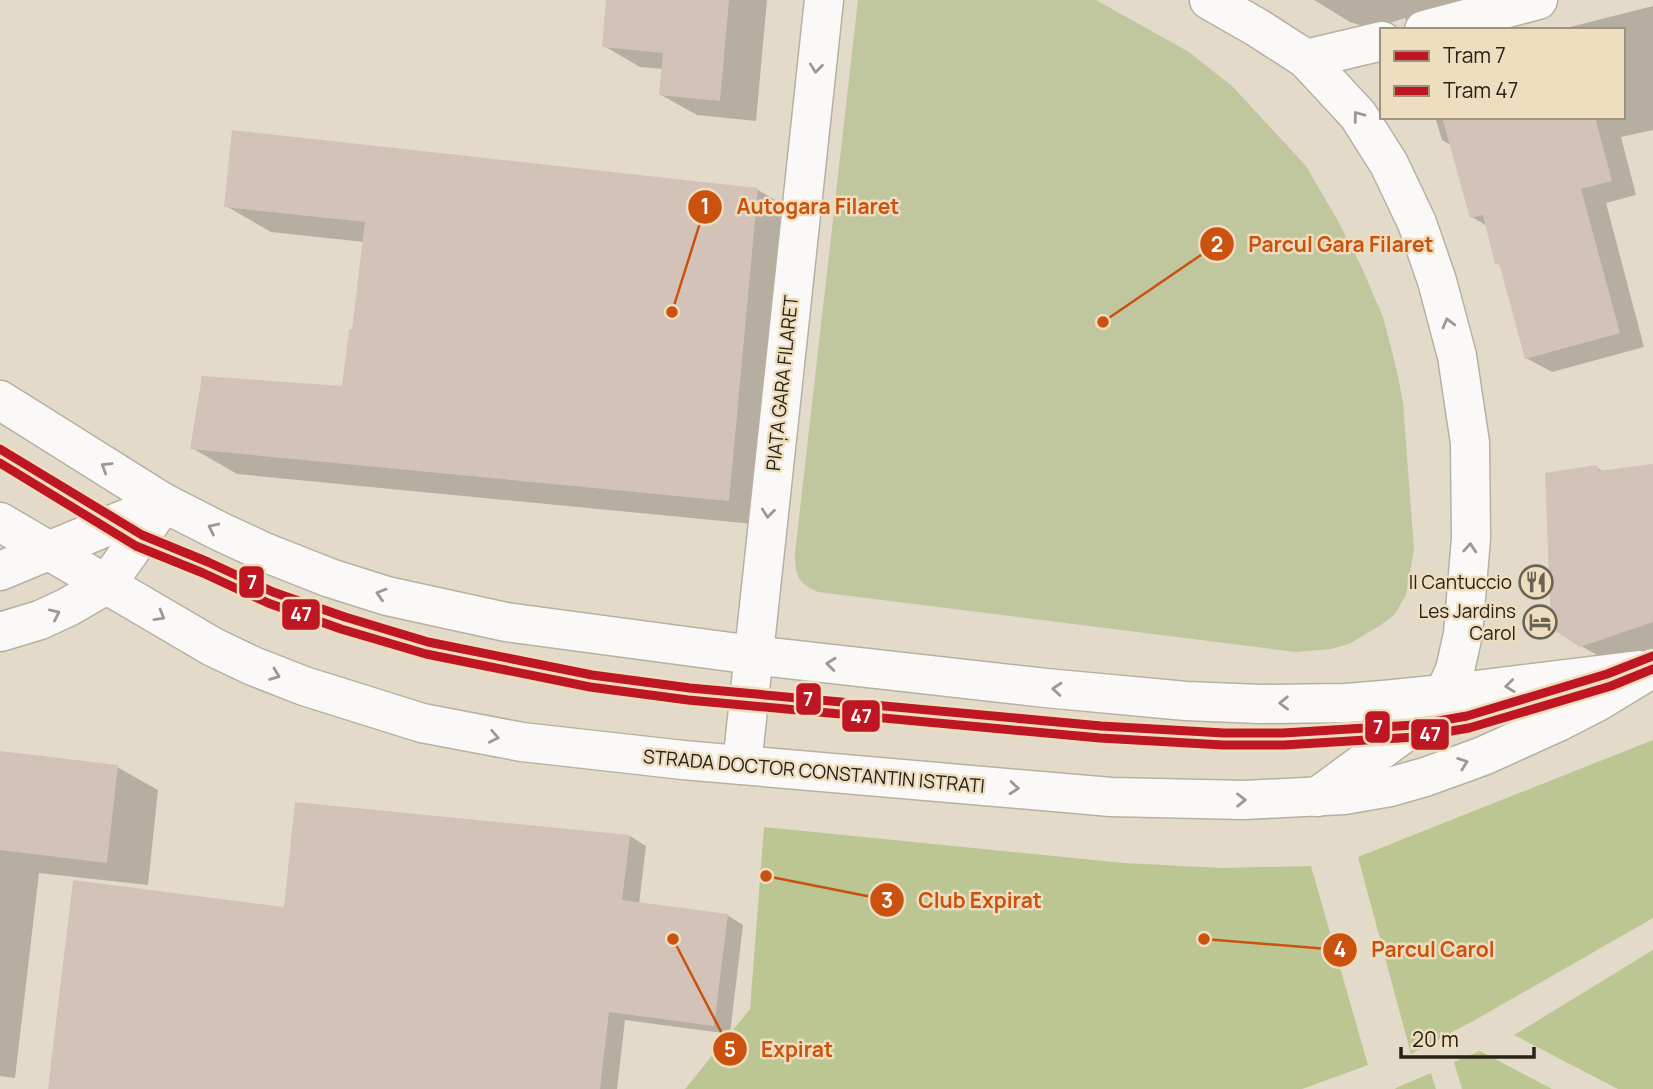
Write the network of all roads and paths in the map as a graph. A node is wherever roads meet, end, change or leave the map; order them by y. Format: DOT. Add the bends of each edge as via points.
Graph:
graph roads {
  1 [pos="824,0"];
  2 [pos="1209,0"];
  3 [pos="1538,0"];
  4 [pos="1432,28"];
  5 [pos="1380,41"];
  6 [pos="1306,59"];
  7 [pos="0,400"];
  8 [pos="164,503"];
  9 [pos="0,522"];
  10 [pos="49,551"];
  11 [pos="0,571"];
  12 [pos="106,585"];
  13 [pos="0,632"];
  14 [pos="753,655"];
  15 [pos="1652,668"];
  16 [pos="1444,694"];
  17 [pos="742,765"];
  18 [pos="1317,797"];
  1 -- 14 [label="main road, PIAȚA GARA FILARET, one-way"];
  2 -- 6 [label="main road"];
  3 -- 4 [label="main road"];
  5 -- 6 [label="main road"];
  16 -- 6 [label="main road, one-way" via="1463,634 1471,538 1470,443 1457,356 1417,223 1389,164 1359,115"];
  8 -- 7 [label="main road, STRADA DOCTOR CONSTANTIN ISTRATI, one-way"];
  8 -- 10 [label="main road"];
  8 -- 12 [label="main road"];
  14 -- 8 [label="main road, STRADA DOCTOR CONSTANTIN ISTRATI, one-way" via="506,622 387,596 264,552"];
  9 -- 10 [label="main road, STRADA DOCTOR CONSTANTIN ISTRATI"];
  10 -- 11 [label="main road"];
  10 -- 12 [label="main road, STRADA DOCTOR CONSTANTIN ISTRATI"];
  13 -- 12 [label="main road, one-way" via="40,621"];
  12 -- 17 [label="main road, STRADA DOCTOR CONSTANTIN ISTRATI, one-way" via="253,666 422,723 522,742"];
  16 -- 14 [label="main road, STRADA DOCTOR CONSTANTIN ISTRATI, one-way" via="1346,703 1186,701"];
  14 -- 17 [label="main road, PIAȚA GARA FILARET"];
  15 -- 16 [label="main road, STRADA DOCTOR CONSTANTIN ISTRATI, one-way"];
  18 -- 15 [label="main road, STRADA DOCTOR CONSTANTIN ISTRATI, one-way" via="1390,787 1483,756 1597,702"];
  16 -- 18 [label="main road" via="1415,725"];
  17 -- 18 [label="main road, STRADA DOCTOR CONSTANTIN ISTRATI, one-way" via="1111,797"];
}
